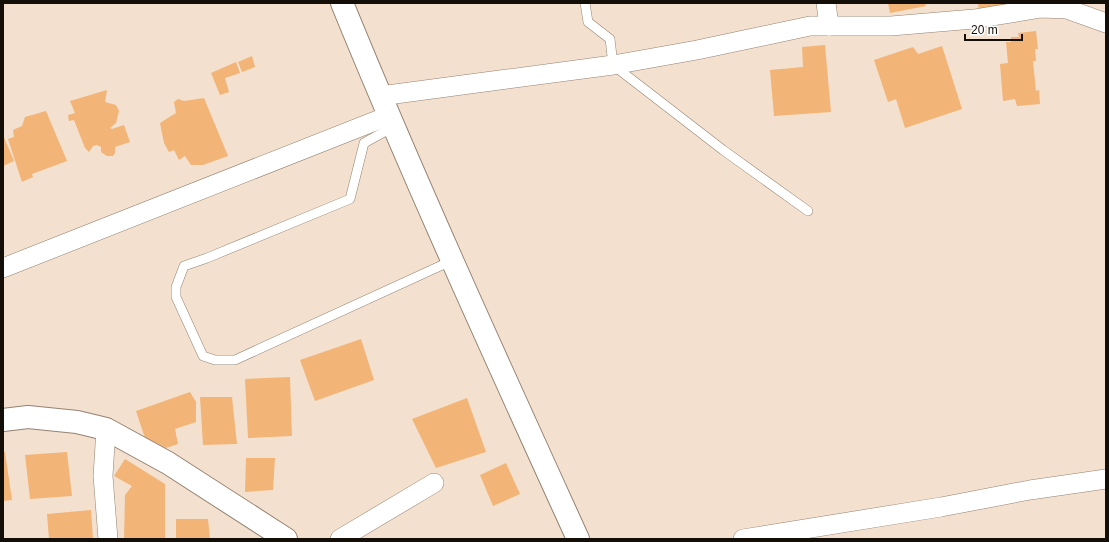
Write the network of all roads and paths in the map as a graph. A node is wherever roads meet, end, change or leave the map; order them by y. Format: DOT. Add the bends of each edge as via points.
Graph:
graph roads {
  1 [pos="342,3"];
  2 [pos="586,3"];
  3 [pos="826,3"];
  4 [pos="1106,23"];
  5 [pos="829,26"];
  6 [pos="613,66"];
  7 [pos="380,96"];
  8 [pos="391,122"];
  9 [pos="808,211"];
  10 [pos="451,260"];
  11 [pos="3,268"];
  12 [pos="3,420"];
  13 [pos="106,429"];
  14 [pos="1106,479"];
  15 [pos="434,482"];
  16 [pos="108,539"];
  17 [pos="286,539"];
  18 [pos="340,539"];
  19 [pos="578,539"];
  20 [pos="742,539"];
  1 -- 7 [label="street"];
  2 -- 6 [label="lane" via="588,22 610,39"];
  3 -- 5 [label="street"];
  4 -- 5 [label="street" via="1067,9 1041,8 974,19 891,26"];
  5 -- 6 [label="street" via="781,31"];
  6 -- 7 [label="street"];
  6 -- 9 [label="lane"];
  7 -- 8 [label="street"];
  8 -- 10 [label="street"];
  8 -- 10 [label="lane" via="364,143 350,199 184,266 176,287 176,298 203,356 215,360 235,360"];
  8 -- 11 [label="street"];
  10 -- 19 [label="street"];
  12 -- 13 [label="street" via="28,417 63,420"];
  13 -- 16 [label="street" via="103,476"];
  13 -- 17 [label="street" via="168,463"];
  14 -- 20 [label="street"];
  15 -- 18 [label="street"];
}
